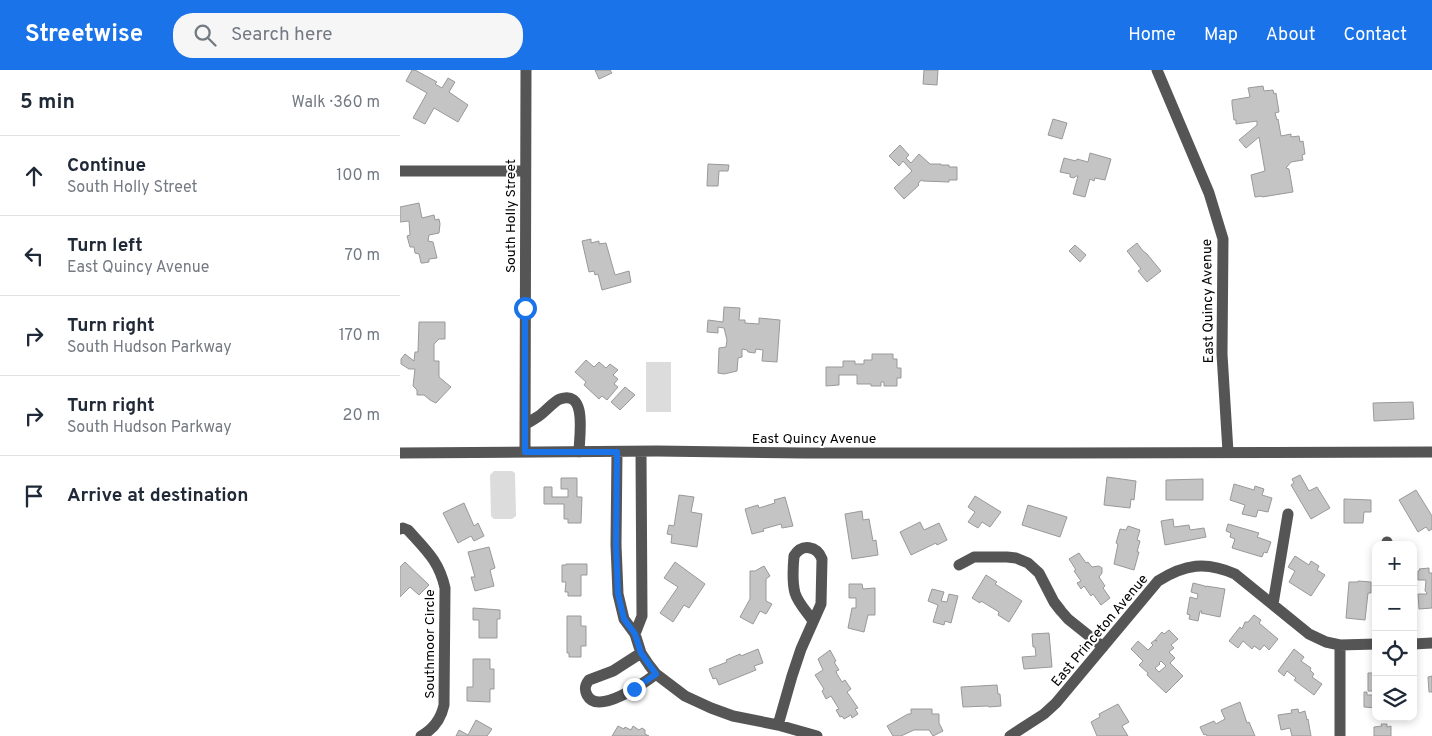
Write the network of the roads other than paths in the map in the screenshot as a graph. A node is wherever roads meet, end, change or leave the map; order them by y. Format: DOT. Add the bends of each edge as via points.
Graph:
graph roads {
  1 [pos="526,70"];
  2 [pos="1157,70"];
  3 [pos="400,171"];
  4 [pos="526,171"];
  5 [pos="525,424"];
  6 [pos="525,452"];
  7 [pos="579,452"];
  8 [pos="617,452"];
  9 [pos="641,452"];
  10 [pos="1228,452"];
  11 [pos="1432,452"];
  12 [pos="400,453"];
  13 [pos="1288,514"];
  14 [pos="401,529"];
  15 [pos="959,565"];
  16 [pos="1273,604"];
  17 [pos="813,621"];
  18 [pos="635,634"];
  19 [pos="1432,643"];
  20 [pos="1372,644"];
  21 [pos="1417,644"];
  22 [pos="1340,645"];
  23 [pos="1103,647"];
  24 [pos="641,653"];
  25 [pos="656,674"];
  26 [pos="778,726"];
  27 [pos="421,736"];
  28 [pos="817,736"];
  29 [pos="1010,736"];
  30 [pos="1340,736"];
  1 -- 4 [label="street, South Holly Street"];
  2 -- 10 [label="street, East Quincy Avenue" via="1209,192 1223,239 1222,354"];
  3 -- 4 [label="street"];
  4 -- 5 [label="street, South Holly Street"];
  5 -- 6 [label="street, South Holly Street"];
  5 -- 7 [label="street" via="559,399 573,400 580,414"];
  6 -- 7 [label="street, East Quincy Avenue"];
  6 -- 12 [label="street, East Quincy Avenue"];
  7 -- 8 [label="street, East Quincy Avenue"];
  8 -- 9 [label="street, East Quincy Avenue"];
  8 -- 18 [label="street" via="618,594 624,619"];
  9 -- 10 [label="street, East Quincy Avenue"];
  9 -- 18 [label="street" via="642,616"];
  10 -- 11 [label="street, East Quincy Avenue"];
  13 -- 16 [label="street"];
  14 -- 27 [label="street, Southmoor Circle" via="408,530 436,563 445,588 444,705 439,721"];
  15 -- 23 [label="street" via="974,557 1016,558 1028,563 1039,572 1054,602 1068,619"];
  16 -- 22 [label="street, East Princeton Avenue" via="1309,634"];
  16 -- 23 [label="street, East Princeton Avenue" via="1239,577 1223,569 1209,566 1185,568 1158,581"];
  17 -- 17 [label="street" via="821,604 822,559 819,553 808,548 801,549 794,556 794,584 799,602"];
  17 -- 26 [label="street" via="792,676"];
  18 -- 24 [label="street"];
  19 -- 21 [label="street"];
  20 -- 22 [label="street, East Princeton Avenue"];
  22 -- 30 [label="street"];
  23 -- 29 [label="street, East Princeton Avenue" via="1056,703"];
  24 -- 25 [label="street"];
  24 -- 25 [label="street" via="613,671 589,680 586,687 588,697 604,702 634,689"];
  25 -- 26 [label="street" via="685,696 711,708"];
  26 -- 28 [label="street"];
}
